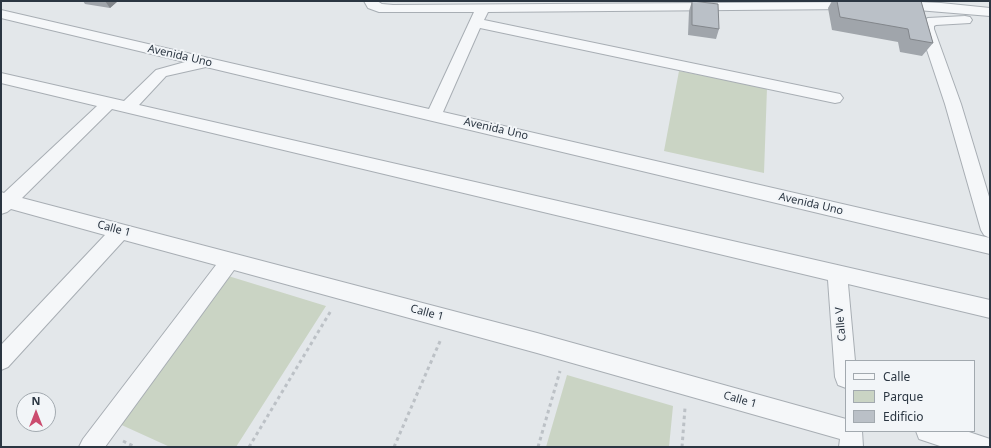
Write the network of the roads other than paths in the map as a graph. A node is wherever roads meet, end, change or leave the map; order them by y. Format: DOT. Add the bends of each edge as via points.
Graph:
graph roads {
  1 [pos="370,1"];
  2 [pos="484,5"];
  3 [pos="868,5"];
  4 [pos="889,5"];
  5 [pos="990,12"];
  6 [pos="1,14"];
  7 [pos="965,15"];
  8 [pos="990,22"];
  9 [pos="476,23"];
  10 [pos="148,48"];
  11 [pos="213,63"];
  12 [pos="161,73"];
  13 [pos="1,78"];
  14 [pos="835,98"];
  15 [pos="109,103"];
  16 [pos="127,108"];
  17 [pos="434,115"];
  18 [pos="3,202"];
  19 [pos="990,230"];
  20 [pos="120,231"];
  21 [pos="990,246"];
  22 [pos="230,261"];
  23 [pos="837,272"];
  24 [pos="990,309"];
  25 [pos="1,360"];
  26 [pos="845,365"];
  27 [pos="845,430"];
  28 [pos="851,432"];
  29 [pos="930,432"];
  30 [pos="91,447"];
  31 [pos="851,447"];
  32 [pos="982,447"];
  1 -- 2 [label="street" via="373,5 386,9"];
  2 -- 3 [label="street"];
  2 -- 9 [label="street"];
  4 -- 7 [label="street" via="941,7"];
  5 -- 7 [label="street"];
  6 -- 10 [label="street, Avenida Uno"];
  7 -- 8 [label="street"];
  7 -- 19 [label="street" via="934,21 927,24 927,29 953,104"];
  9 -- 14 [label="street"];
  9 -- 17 [label="street"];
  10 -- 11 [label="street, Avenida Uno"];
  10 -- 12 [label="street" via="160,55 163,62"];
  11 -- 12 [label="street"];
  11 -- 17 [label="street, Avenida Uno"];
  12 -- 16 [label="street"];
  13 -- 15 [label="street"];
  15 -- 16 [label="street"];
  15 -- 18 [label="street"];
  16 -- 23 [label="street"];
  17 -- 21 [label="street, Avenida Uno"];
  18 -- 20 [label="street, Calle 1"];
  20 -- 22 [label="street, Calle 1"];
  20 -- 25 [label="street"];
  22 -- 27 [label="street, Calle 1" via="566,351"];
  22 -- 30 [label="street"];
  23 -- 24 [label="street"];
  23 -- 26 [label="street, Calle V"];
  28 -- 31 [label="street"];
  29 -- 32 [label="street"];
}
